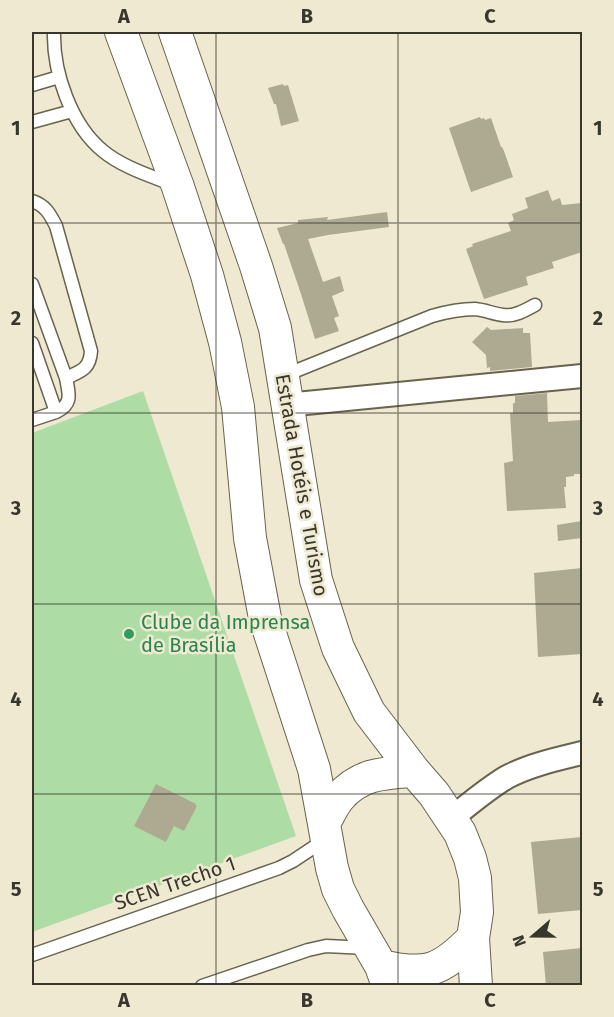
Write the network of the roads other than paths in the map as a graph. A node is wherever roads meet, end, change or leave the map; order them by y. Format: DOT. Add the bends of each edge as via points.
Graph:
graph roads {
  1 [pos="54,32"];
  2 [pos="121,32"];
  3 [pos="175,32"];
  4 [pos="59,76"];
  5 [pos="32,85"];
  6 [pos="72,111"];
  7 [pos="32,123"];
  8 [pos="178,186"];
  9 [pos="32,201"];
  10 [pos="32,284"];
  11 [pos="34,297"];
  12 [pos="535,305"];
  13 [pos="32,343"];
  14 [pos="582,376"];
  15 [pos="66,378"];
  16 [pos="284,391"];
  17 [pos="56,412"];
  18 [pos="32,420"];
  19 [pos="582,753"];
  20 [pos="414,771"];
  21 [pos="451,819"];
  22 [pos="326,831"];
  23 [pos="473,938"];
  24 [pos="32,955"];
  25 [pos="371,962"];
  26 [pos="202,986"];
  27 [pos="476,986"];
  1 -- 4 [label="lane"];
  2 -- 8 [label="main road"];
  3 -- 16 [label="main road, Estrada Hotéis e Turismo" via="275,328"];
  4 -- 5 [label="lane"];
  4 -- 6 [label="lane"];
  6 -- 7 [label="lane"];
  6 -- 8 [label="lane" via="104,152"];
  8 -- 22 [label="main road" via="225,342 238,407 250,538 265,618 314,769"];
  9 -- 15 [label="lane" via="50,213 56,226 91,351 85,368"];
  10 -- 11 [label="lane"];
  11 -- 15 [label="lane"];
  12 -- 16 [label="lane" via="506,316 471,309 432,316"];
  13 -- 17 [label="lane"];
  14 -- 16 [label="street"];
  15 -- 17 [label="lane" via="68,403"];
  16 -- 20 [label="main road, Estrada Hotéis e Turismo" via="316,580 338,648 369,712"];
  17 -- 18 [label="lane"];
  19 -- 21 [label="street" via="509,776"];
  20 -- 21 [label="main road, Estrada Hotéis e Turismo"];
  20 -- 22 [label="main road" via="377,774 358,782 339,798"];
  21 -- 23 [label="main road, Estrada Hotéis e Turismo" via="460,833 475,878 477,912"];
  22 -- 24 [label="lane, SCEN Trecho 1" via="301,856 279,868"];
  22 -- 25 [label="main road" via="339,889"];
  23 -- 25 [label="main road" via="458,955 421,972"];
  23 -- 27 [label="main road, Estrada Hotéis e Turismo"];
  25 -- 26 [label="lane" via="326,946"];
}
